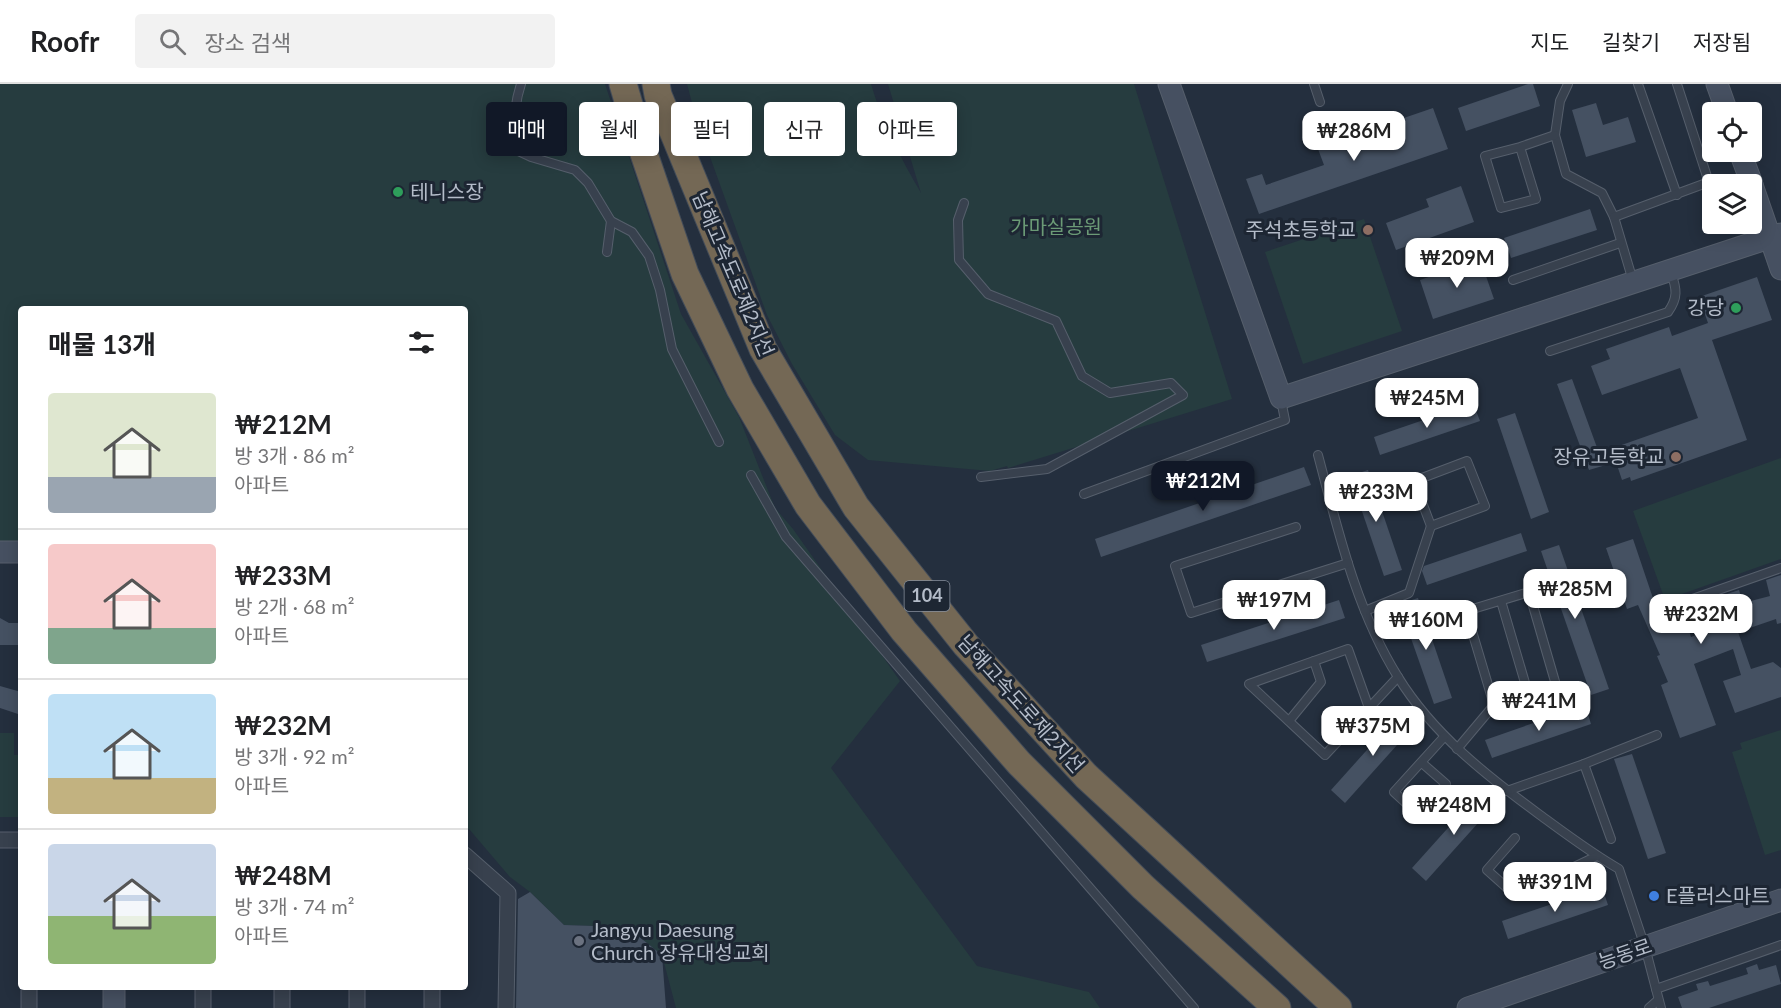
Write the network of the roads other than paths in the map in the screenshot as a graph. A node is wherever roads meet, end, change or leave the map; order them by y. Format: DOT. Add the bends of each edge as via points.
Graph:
graph roads {
  1 [pos="520,84"];
  2 [pos="622,84"];
  3 [pos="656,84"];
  4 [pos="1314,84"];
  5 [pos="1568,84"];
  6 [pos="1638,84"];
  7 [pos="1677,84"];
  8 [pos="1717,84"];
  9 [pos="1172,85"];
  10 [pos="1320,102"];
  11 [pos="1723,102"];
  12 [pos="1555,135"];
  13 [pos="1520,147"];
  14 [pos="1706,174"];
  15 [pos="1702,185"];
  16 [pos="1677,195"];
  17 [pos="964,203"];
  18 [pos="1762,206"];
  19 [pos="1614,217"];
  20 [pos="611,221"];
  21 [pos="1776,236"];
  22 [pos="1620,243"];
  23 [pos="607,252"];
  24 [pos="1781,269"];
  25 [pos="1670,270"];
  26 [pos="1513,280"];
  27 [pos="1633,282"];
  28 [pos="1550,351"];
  29 [pos="1281,398"];
  30 [pos="718,442"];
  31 [pos="1318,455"];
  32 [pos="751,475"];
  33 [pos="981,477"];
  34 [pos="1084,494"];
  35 [pos="1431,526"];
  36 [pos="1296,527"];
  37 [pos="0,552"];
  38 [pos="18,552"];
  39 [pos="1348,563"];
  40 [pos="1781,568"];
  41 [pos="1501,601"];
  42 [pos="1681,603"];
  43 [pos="1365,611"];
  44 [pos="1314,661"];
  45 [pos="1398,677"];
  46 [pos="1528,693"];
  47 [pos="1494,705"];
  48 [pos="1370,708"];
  49 [pos="1289,721"];
  50 [pos="1657,735"];
  51 [pos="1444,737"];
  52 [pos="1457,749"];
  53 [pos="1422,763"];
  54 [pos="1584,764"];
  55 [pos="1508,791"];
  56 [pos="1515,838"];
  57 [pos="1611,839"];
  58 [pos="0,840"];
  59 [pos="18,840"];
  60 [pos="1597,856"];
  61 [pos="468,858"];
  62 [pos="1781,900"];
  63 [pos="1781,945"];
  64 [pos="1645,947"];
  65 [pos="1656,989"];
  66 [pos="29,990"];
  67 [pos="114,990"];
  68 [pos="203,990"];
  69 [pos="282,990"];
  70 [pos="357,990"];
  71 [pos="432,990"];
  72 [pos="1659,1004"];
  73 [pos="29,1008"];
  74 [pos="114,1008"];
  75 [pos="203,1008"];
  76 [pos="282,1008"];
  77 [pos="357,1008"];
  78 [pos="432,1008"];
  79 [pos="506,1008"];
  80 [pos="1194,1008"];
  81 [pos="1277,1008"];
  82 [pos="1338,1008"];
  83 [pos="1468,1008"];
  84 [pos="1649,1008"];
  1 -- 20 [label="lane" via="514,149 575,170 588,183"];
  2 -- 81 [label="highway, 남해고속도로제2지선 / 104" via="685,274 740,389 808,505 904,631 1019,763 1143,886"];
  3 -- 82 [label="highway, 남해고속도로제2지선 / 104" via="763,349 856,507 966,645 1086,776"];
  4 -- 10 [label="lane"];
  5 -- 12 [label="lane" via="1560,101"];
  6 -- 16 [label="lane"];
  7 -- 14 [label="lane"];
  8 -- 11 [label="street"];
  9 -- 29 [label="street"];
  12 -- 13 [label="lane"];
  12 -- 19 [label="lane" via="1566,174 1602,194"];
  13 -- 13 [label="lane" via="1485,156 1501,208 1536,199"];
  15 -- 16 [label="lane"];
  16 -- 19 [label="lane"];
  17 -- 33 [label="lane" via="958,220 959,261 988,294 1056,321 1082,376 1110,393 1171,383 1183,395 1047,469"];
  18 -- 21 [label="street"];
  19 -- 22 [label="lane"];
  20 -- 23 [label="lane"];
  20 -- 30 [label="lane" via="632,232 649,256 672,349"];
  21 -- 24 [label="street"];
  21 -- 25 [label="street"];
  22 -- 26 [label="lane"];
  22 -- 27 [label="lane"];
  25 -- 27 [label="street"];
  25 -- 28 [label="lane" via="1677,289 1676,301 1668,312"];
  27 -- 29 [label="street"];
  29 -- 34 [label="lane" via="1285,420"];
  31 -- 39 [label="lane"];
  32 -- 80 [label="lane" via="786,537"];
  35 -- 35 [label="lane" via="1485,506 1467,461 1414,481"];
  35 -- 43 [label="lane" via="1409,593"];
  36 -- 39 [label="lane" via="1175,566 1191,613"];
  37 -- 38 [label="street"];
  39 -- 43 [label="lane"];
  40 -- 42 [label="lane"];
  41 -- 46 [label="lane"];
  41 -- 46 [label="lane" via="1528,592 1535,613 1556,685"];
  41 -- 47 [label="lane" via="1466,611"];
  43 -- 45 [label="lane"];
  44 -- 48 [label="lane" via="1348,649"];
  44 -- 49 [label="lane" via="1321,682"];
  44 -- 49 [label="lane" via="1249,684"];
  45 -- 48 [label="lane"];
  45 -- 51 [label="lane"];
  46 -- 47 [label="lane"];
  47 -- 52 [label="lane"];
  48 -- 49 [label="lane" via="1325,755"];
  50 -- 54 [label="lane"];
  51 -- 52 [label="lane"];
  51 -- 53 [label="lane"];
  52 -- 55 [label="lane"];
  53 -- 53 [label="lane" via="1394,792 1419,815 1446,784"];
  54 -- 55 [label="lane"];
  54 -- 57 [label="lane"];
  55 -- 60 [label="lane"];
  56 -- 60 [label="lane" via="1487,870 1515,895"];
  58 -- 59 [label="street"];
  60 -- 64 [label="lane" via="1619,869"];
  61 -- 79 [label="street" via="508,893"];
  62 -- 64 [label="street, 능동로"];
  63 -- 65 [label="lane"];
  64 -- 65 [label="lane"];
  64 -- 83 [label="street, 능동로"];
  65 -- 72 [label="lane"];
  66 -- 73 [label="street"];
  67 -- 74 [label="street"];
  68 -- 75 [label="street"];
  69 -- 76 [label="street"];
  70 -- 77 [label="street"];
  71 -- 78 [label="street"];
  72 -- 84 [label="lane"];
}
